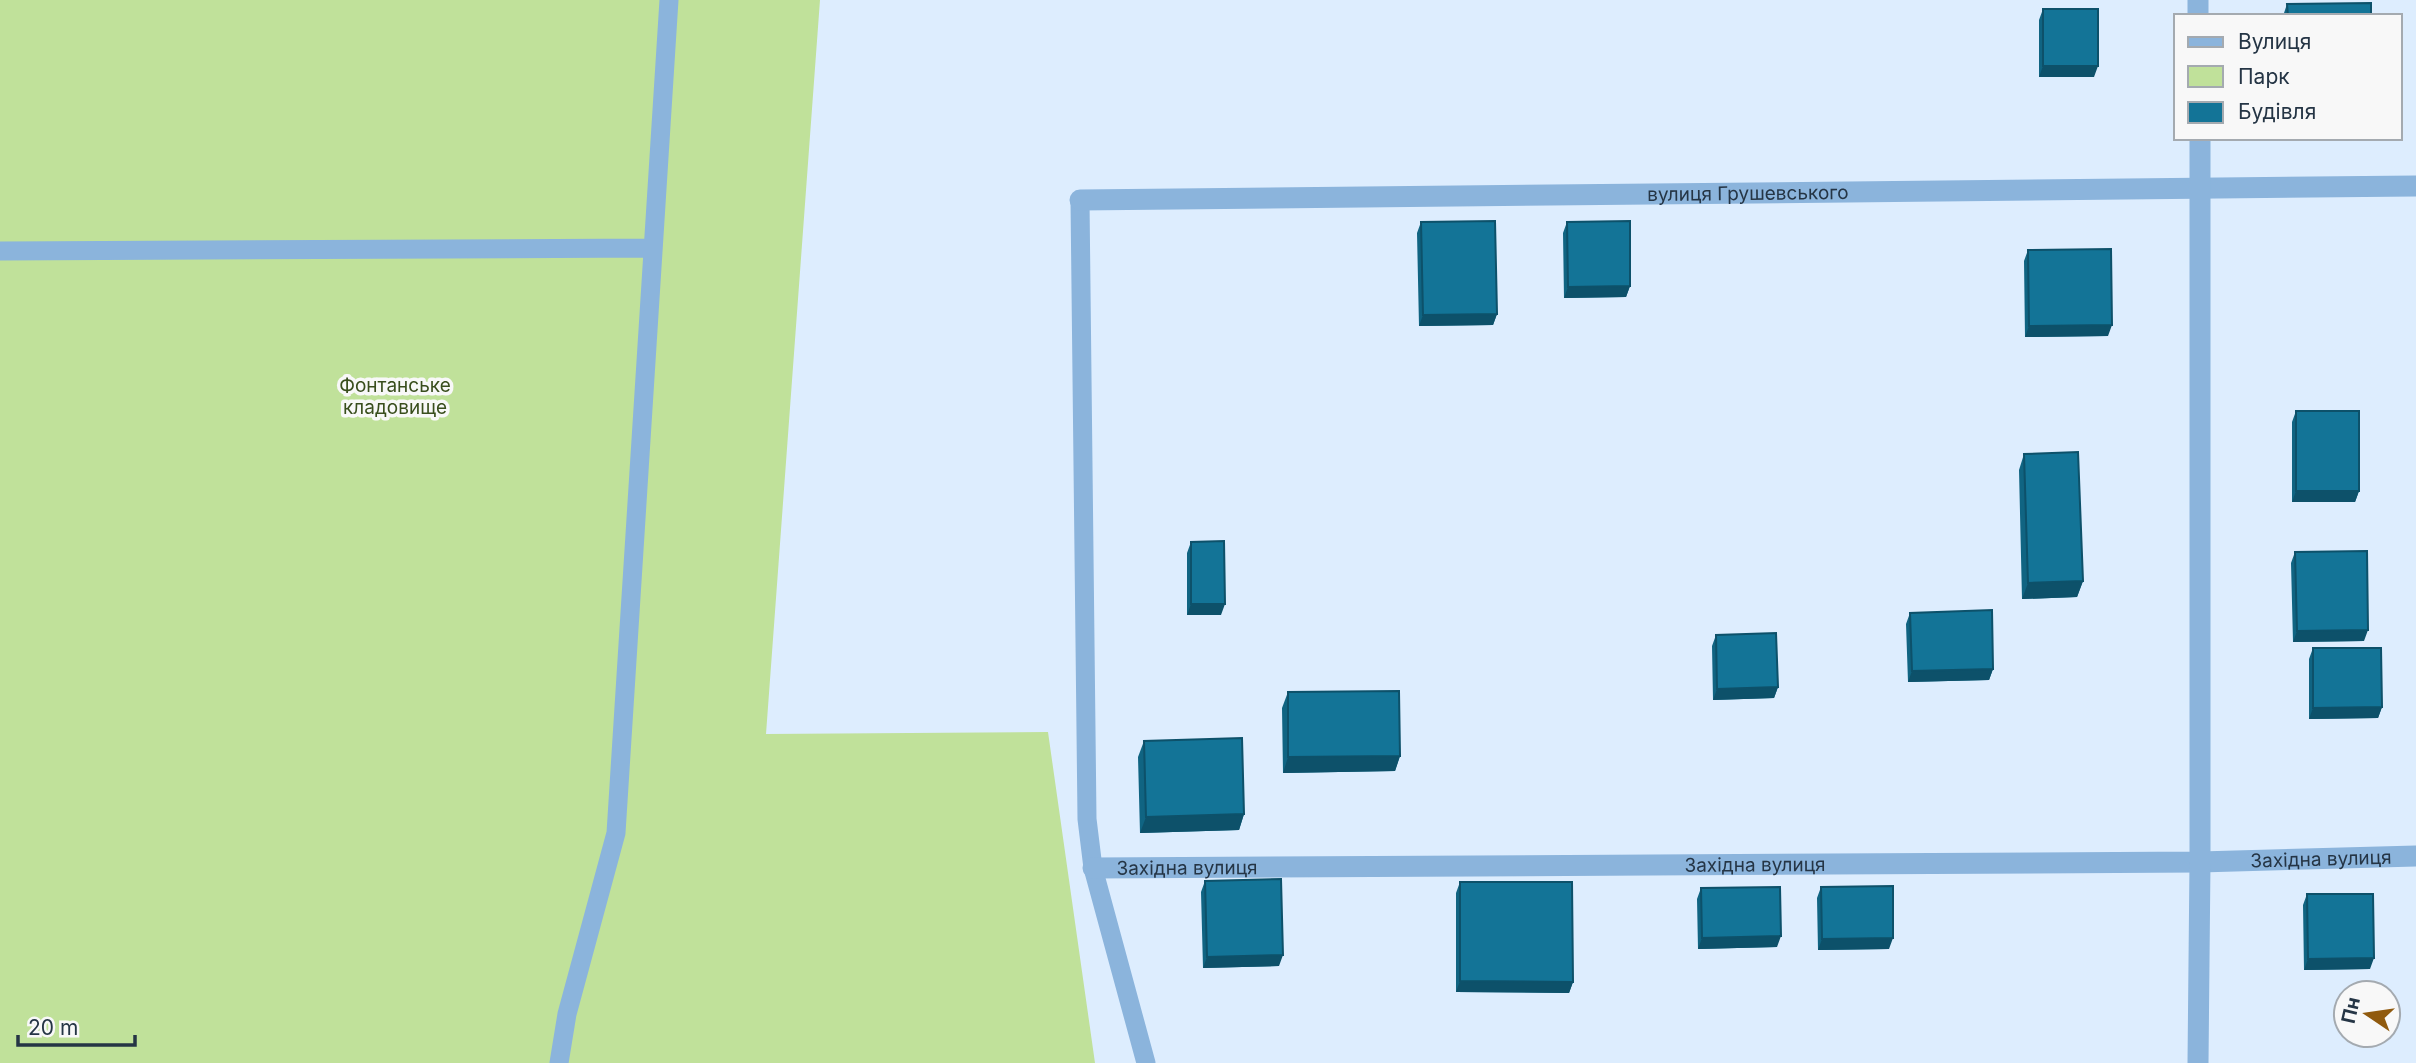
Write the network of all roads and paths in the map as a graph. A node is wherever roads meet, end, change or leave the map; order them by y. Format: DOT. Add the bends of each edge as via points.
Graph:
graph roads {
  1 [pos="669,0"];
  2 [pos="2200,140"];
  3 [pos="2416,186"];
  4 [pos="2201,188"];
  5 [pos="1080,200"];
  6 [pos="652,247"];
  7 [pos="0,251"];
  8 [pos="2416,856"];
  9 [pos="2200,862"];
  10 [pos="1093,868"];
  11 [pos="559,1063"];
  12 [pos="1146,1063"];
  13 [pos="2198,1063"];
  1 -- 6 [label="lane"];
  2 -- 4 [label="street"];
  3 -- 4 [label="street, вулиця Грушевського"];
  4 -- 5 [label="street, вулиця Грушевського"];
  4 -- 9 [label="street"];
  5 -- 10 [label="lane" via="1087,818"];
  6 -- 7 [label="lane"];
  6 -- 11 [label="lane" via="616,833 566,1014"];
  8 -- 9 [label="street, Західна вулиця"];
  9 -- 10 [label="street, Західна вулиця"];
  9 -- 13 [label="street"];
  10 -- 12 [label="lane"];
}
